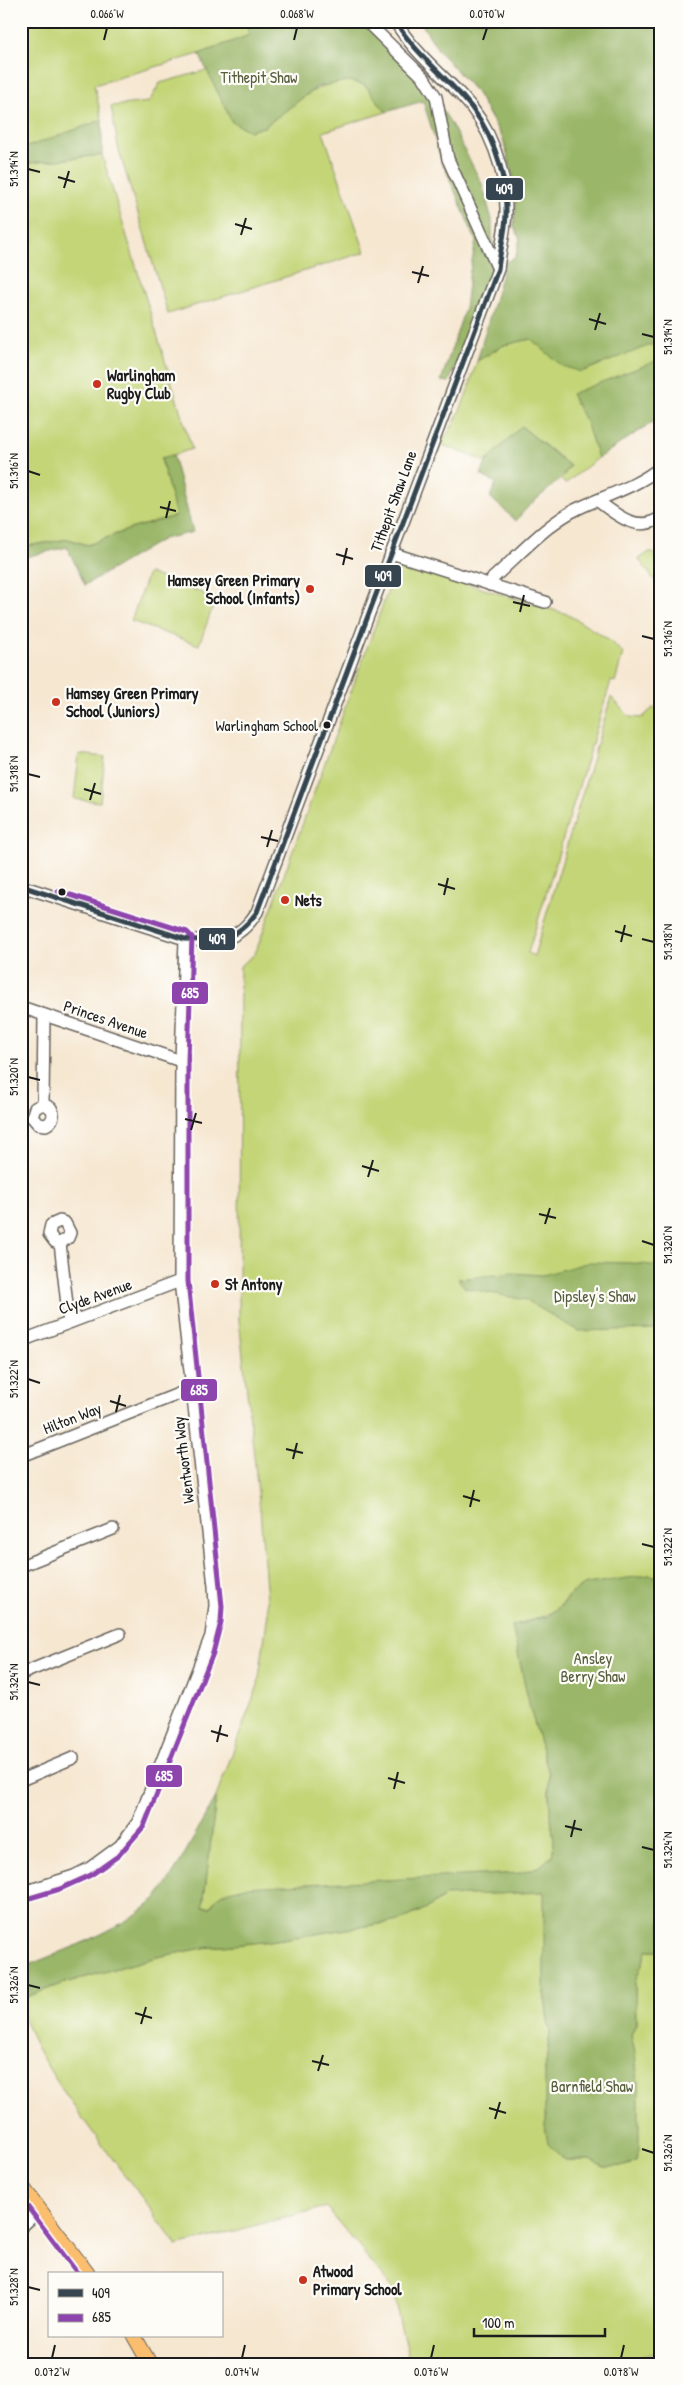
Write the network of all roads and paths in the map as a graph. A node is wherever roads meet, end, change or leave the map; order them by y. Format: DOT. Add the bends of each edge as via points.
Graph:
graph roads {
  1 [pos="366,21"];
  2 [pos="395,21"];
  3 [pos="498,269"];
  4 [pos="661,467"];
  5 [pos="598,501"];
  6 [pos="661,516"];
  7 [pos="391,553"];
  8 [pos="490,585"];
  9 [pos="545,602"];
  10 [pos="21,886"];
  11 [pos="185,939"];
  12 [pos="21,1007"];
  13 [pos="44,1015"];
  14 [pos="181,1061"];
  15 [pos="42,1104"];
  16 [pos="60,1243"];
  17 [pos="180,1282"];
  18 [pos="69,1322"];
  19 [pos="21,1341"];
  20 [pos="191,1390"];
  21 [pos="21,1456"];
  22 [pos="113,1529"];
  23 [pos="21,1566"];
  24 [pos="120,1634"];
  25 [pos="21,1674"];
  26 [pos="73,1758"];
  27 [pos="21,1780"];
  28 [pos="21,1894"];
  29 [pos="21,2185"];
  30 [pos="40,2210"];
  31 [pos="21,2226"];
  32 [pos="86,2272"];
  33 [pos="135,2338"];
  34 [pos="150,2364"];
  1 -- 3 [label="street" via="424,78 436,97 448,159"];
  2 -- 3 [label="street, Tithepit Shaw Lane" via="416,51 463,96 488,132 503,177 506,213"];
  3 -- 7 [label="street, Tithepit Shaw Lane"];
  4 -- 5 [label="street" via="635,484"];
  5 -- 6 [label="street" via="625,522 649,523"];
  5 -- 8 [label="street" via="578,508 552,526 493,578"];
  7 -- 8 [label="street"];
  7 -- 11 [label="street, Tithepit Shaw Lane" via="257,912 238,933 223,940"];
  8 -- 9 [label="street"];
  10 -- 11 [label="street, Tithepit Shaw Lane"];
  11 -- 14 [label="street, Wentworth Way"];
  12 -- 13 [label="street, Princes Avenue"];
  13 -- 14 [label="street, Princes Avenue"];
  13 -- 15 [label="street"];
  14 -- 17 [label="street, Wentworth Way"];
  16 -- 18 [label="street"];
  17 -- 18 [label="street, Clyde Avenue"];
  17 -- 20 [label="street, Wentworth Way"];
  18 -- 19 [label="street, Clyde Avenue"];
  20 -- 21 [label="street, Hilton Way"];
  20 -- 28 [label="street, Wentworth Way" via="214,1600 214,1621 206,1650 145,1808 129,1835 120,1846 90,1868"];
  22 -- 23 [label="street"];
  24 -- 25 [label="street"];
  26 -- 27 [label="street"];
  29 -- 30 [label="main road"];
  30 -- 31 [label="street"];
  30 -- 32 [label="main road"];
  33 -- 34 [label="main road"];
}
